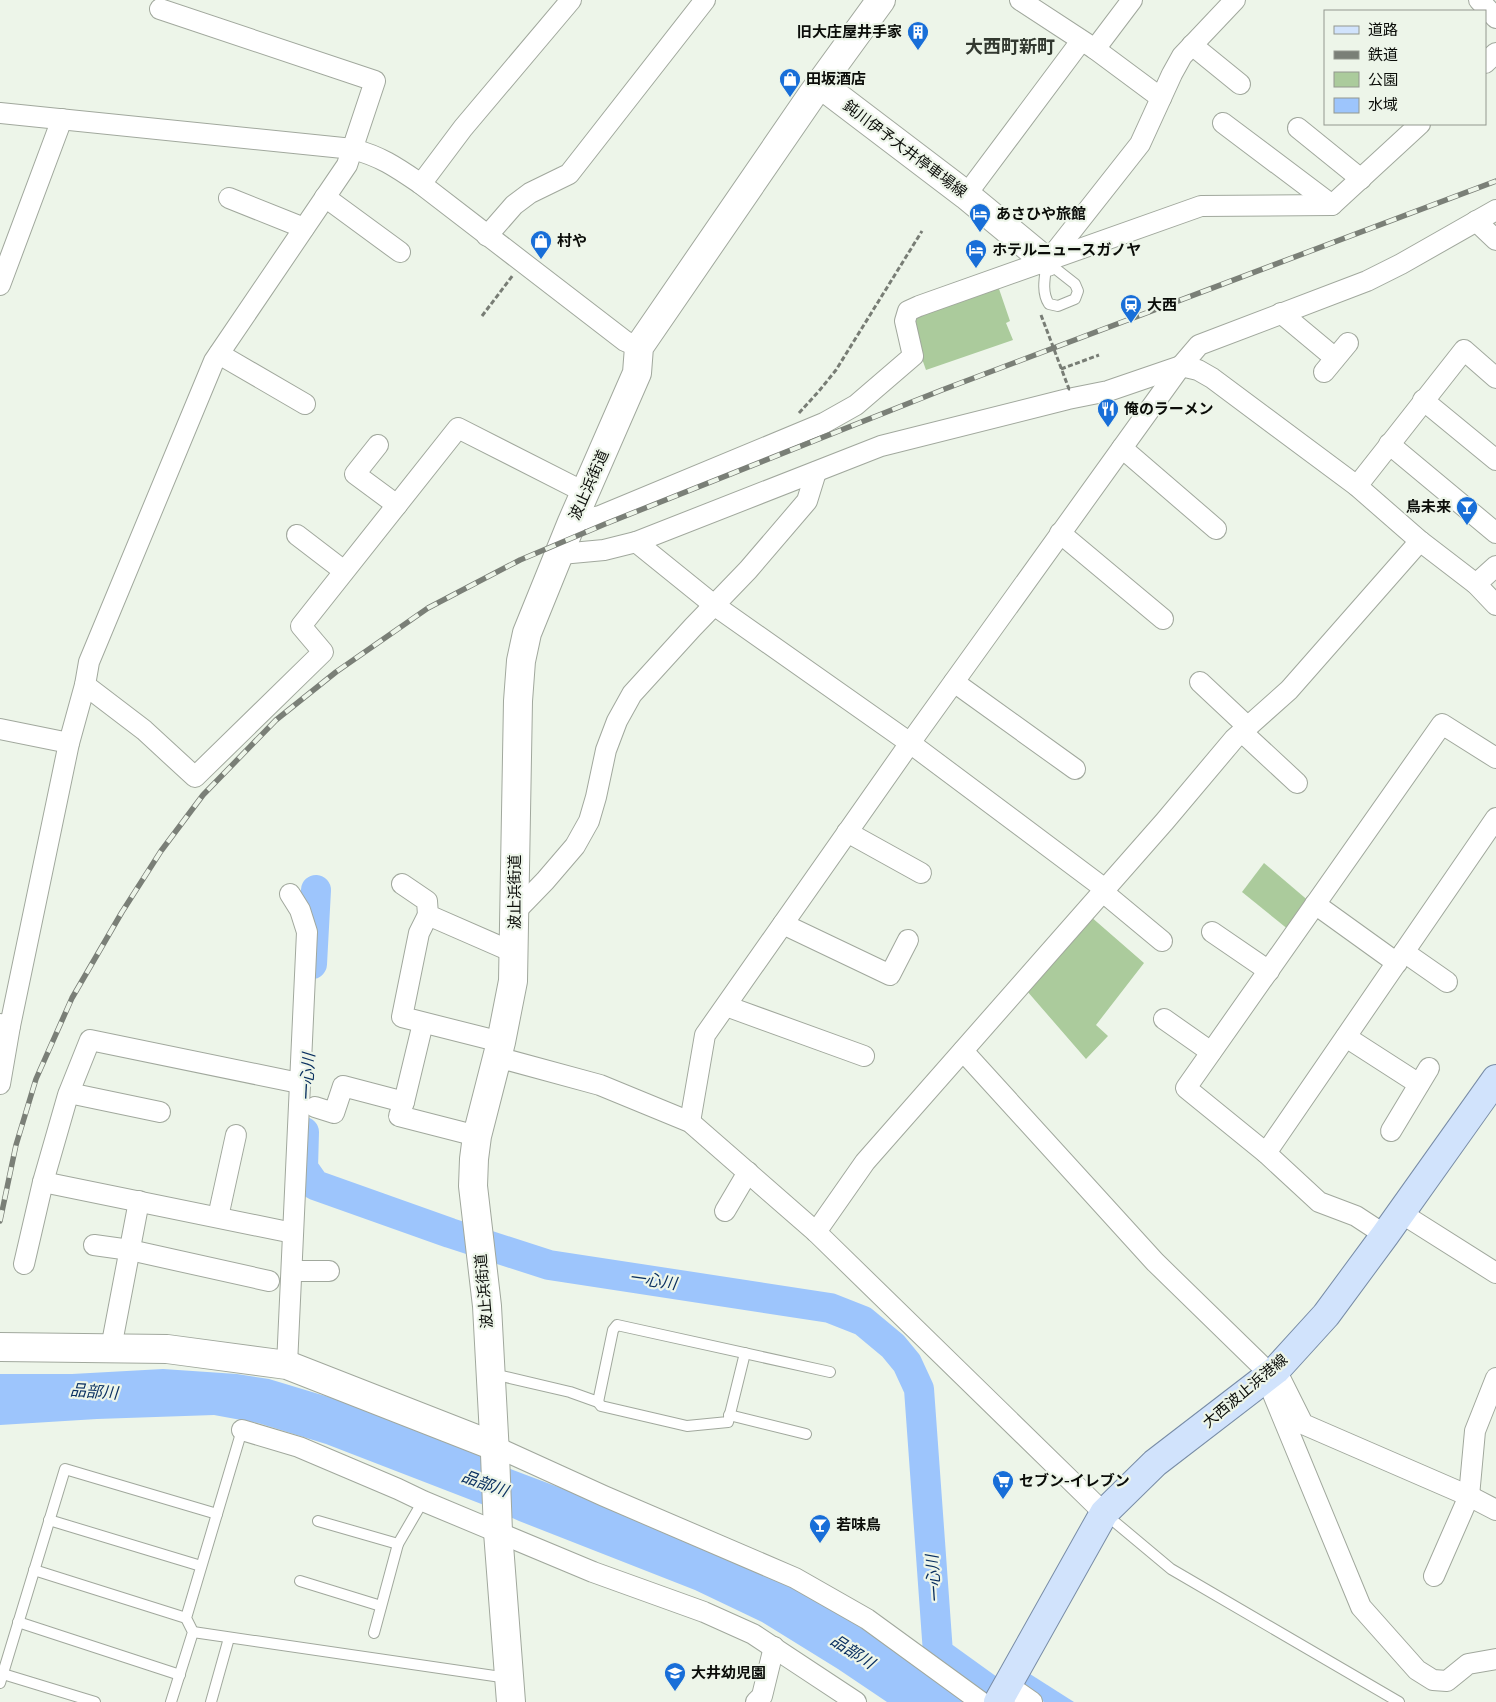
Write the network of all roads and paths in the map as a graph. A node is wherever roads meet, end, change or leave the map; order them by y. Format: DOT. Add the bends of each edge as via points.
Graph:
graph roads {
  1 [pos="571,0"];
  2 [pos="1020,0"];
  3 [pos="1132,0"];
  4 [pos="1236,0"];
  5 [pos="1479,0"];
  6 [pos="696,3"];
  7 [pos="871,3"];
  8 [pos="160,9"];
  9 [pos="1496,18"];
  10 [pos="1088,45"];
  11 [pos="1192,45"];
  12 [pos="1496,53"];
  13 [pos="1486,62"];
  14 [pos="820,84"];
  15 [pos="1240,84"];
  16 [pos="1161,98"];
  17 [pos="0,113"];
  18 [pos="62,120"];
  19 [pos="1223,123"];
  20 [pos="1419,125"];
  21 [pos="1298,128"];
  22 [pos="353,149"];
  23 [pos="1361,178"];
  24 [pos="421,184"];
  25 [pos="966,195"];
  26 [pos="325,197"];
  27 [pos="229,198"];
  28 [pos="1332,205"];
  29 [pos="1496,210"];
  30 [pos="1476,221"];
  31 [pos="304,228"];
  32 [pos="922,231"];
  33 [pos="487,236"];
  34 [pos="1496,240"];
  35 [pos="400,252"];
  36 [pos="1047,262"];
  37 [pos="523,263"];
  38 [pos="0,285"];
  39 [pos="1281,313"];
  40 [pos="1040,314"];
  41 [pos="482,316"];
  42 [pos="1348,343"];
  43 [pos="639,347"];
  44 [pos="218,354"];
  45 [pos="1099,355"];
  46 [pos="1181,366"];
  47 [pos="1061,369"];
  48 [pos="1496,378"];
  49 [pos="1072,388"];
  50 [pos="1423,400"];
  51 [pos="305,404"];
  52 [pos="798,414"];
  53 [pos="378,444"];
  54 [pos="1389,444"];
  55 [pos="1122,448"];
  56 [pos="1496,460"];
  57 [pos="816,472"];
  58 [pos="1356,486"];
  59 [pos="586,493"];
  60 [pos="397,505"];
  61 [pos="572,522"];
  62 [pos="1216,529"];
  63 [pos="1060,533"];
  64 [pos="1496,533"];
  65 [pos="297,535"];
  66 [pos="1420,541"];
  67 [pos="636,542"];
  68 [pos="561,554"];
  69 [pos="1496,566"];
  70 [pos="344,571"];
  71 [pos="1476,584"];
  72 [pos="714,605"];
  73 [pos="1496,605"];
  74 [pos="1163,619"];
  75 [pos="954,682"];
  76 [pos="1200,682"];
  77 [pos="85,685"];
  78 [pos="0,729"];
  79 [pos="1245,730"];
  80 [pos="69,743"];
  81 [pos="910,743"];
  82 [pos="1496,758"];
  83 [pos="1076,769"];
  84 [pos="1297,783"];
  85 [pos="1496,818"];
  86 [pos="847,832"];
  87 [pos="1490,839"];
  88 [pos="921,873"];
  89 [pos="402,884"];
  90 [pos="1104,890"];
  91 [pos="290,894"];
  92 [pos="1315,904"];
  93 [pos="513,914"];
  94 [pos="428,915"];
  95 [pos="783,924"];
  96 [pos="1212,932"];
  97 [pos="908,940"];
  98 [pos="1162,941"];
  99 [pos="515,953"];
  100 [pos="1400,957"];
  101 [pos="1269,970"];
  102 [pos="1448,982"];
  103 [pos="726,1006"];
  104 [pos="1164,1019"];
  105 [pos="423,1023"];
  106 [pos="5,1025"];
  107 [pos="1346,1037"];
  108 [pos="499,1049"];
  109 [pos="962,1051"];
  110 [pos="1211,1052"];
  111 [pos="864,1056"];
  112 [pos="1496,1079"];
  113 [pos="299,1083"];
  114 [pos="0,1084"];
  115 [pos="69,1093"];
  116 [pos="404,1102"];
  117 [pos="314,1107"];
  118 [pos="160,1112"];
  119 [pos="690,1122"];
  120 [pos="1390,1131"];
  121 [pos="236,1135"];
  122 [pos="477,1136"];
  123 [pos="1266,1153"];
  124 [pos="748,1172"];
  125 [pos="43,1182"];
  126 [pos="139,1201"];
  127 [pos="725,1211"];
  128 [pos="1401,1214"];
  129 [pos="218,1218"];
  130 [pos="816,1232"];
  131 [pos="293,1233"];
  132 [pos="1385,1235"];
  133 [pos="94,1245"];
  134 [pos="130,1250"];
  135 [pos="24,1264"];
  136 [pos="292,1271"];
  137 [pos="329,1271"];
  138 [pos="1496,1273"];
  139 [pos="269,1281"];
  140 [pos="0,1347"];
  141 [pos="111,1348"];
  142 [pos="744,1353"];
  143 [pos="287,1365"];
  144 [pos="830,1372"];
  145 [pos="490,1374"];
  146 [pos="1271,1374"];
  147 [pos="1496,1378"];
  148 [pos="598,1402"];
  149 [pos="729,1415"];
  150 [pos="242,1430"];
  151 [pos="806,1434"];
  152 [pos="495,1450"];
  153 [pos="1470,1496"];
  154 [pos="423,1501"];
  155 [pos="1496,1510"];
  156 [pos="1104,1513"];
  157 [pos="217,1514"];
  158 [pos="49,1520"];
  159 [pos="318,1521"];
  160 [pos="497,1525"];
  161 [pos="398,1544"];
  162 [pos="201,1566"];
  163 [pos="34,1570"];
  164 [pos="1434,1576"];
  165 [pos="300,1581"];
  166 [pos="381,1606"];
  167 [pos="186,1618"];
  168 [pos="18,1622"];
  169 [pos="193,1632"];
  170 [pos="374,1633"];
  171 [pos="230,1638"];
  172 [pos="774,1647"];
  173 [pos="1496,1659"];
  174 [pos="180,1675"];
  175 [pos="1,1678"];
  176 [pos="509,1690"];
  177 [pos="998,1695"];
  178 [pos="95,1702"];
  179 [pos="171,1702"];
  180 [pos="211,1702"];
  181 [pos="756,1702"];
  182 [pos="856,1702"];
  183 [pos="1032,1702"];
  184 [pos="1399,1702"];
  1 -- 24 [label="street" via="462,128"];
  2 -- 10 [label="street"];
  3 -- 10 [label="street"];
  4 -- 11 [label="street"];
  5 -- 9 [label="street"];
  6 -- 33 [label="street" via="569,174 514,205"];
  7 -- 14 [label="street"];
  8 -- 22 [label="street" via="375,81"];
  10 -- 16 [label="street"];
  10 -- 25 [label="street"];
  11 -- 15 [label="street"];
  11 -- 16 [label="street" via="1182,56"];
  12 -- 13 [label="street"];
  14 -- 25 [label="street, 鈍川伊予大井停車場線"];
  14 -- 43 [label="street"];
  16 -- 36 [label="street" via="1140,144"];
  17 -- 18 [label="street"];
  18 -- 22 [label="street"];
  18 -- 38 [label="street"];
  19 -- 28 [label="street"];
  20 -- 23 [label="street"];
  21 -- 23 [label="street"];
  22 -- 24 [label="street" via="375,155"];
  22 -- 26 [label="street" via="347,165"];
  23 -- 28 [label="street"];
  24 -- 33 [label="street"];
  25 -- 36 [label="street, 鈍川伊予大井停車場線"];
  26 -- 31 [label="street"];
  26 -- 35 [label="street"];
  27 -- 31 [label="street"];
  28 -- 36 [label="street" via="1201,206"];
  29 -- 30 [label="street"];
  30 -- 34 [label="street"];
  30 -- 39 [label="street" via="1367,281"];
  31 -- 44 [label="street"];
  32 -- 52 [label="path" via="836,370"];
  33 -- 37 [label="street"];
  36 -- 61 [label="street" via="908,311 905,321 913,356 856,405 824,423 600,516"];
  37 -- 41 [label="path"];
  37 -- 43 [label="street" via="625,341"];
  39 -- 42 [label="street" via="1329,365"];
  39 -- 46 [label="street" via="1199,345"];
  40 -- 47 [label="path, bridge"];
  43 -- 59 [label="street, 波止浜街道" via="637,373"];
  44 -- 51 [label="street"];
  44 -- 77 [label="street" via="88,662"];
  45 -- 47 [label="path"];
  46 -- 55 [label="street"];
  46 -- 57 [label="street" via="1108,391 881,446"];
  46 -- 58 [label="street" via="1212,378"];
  47 -- 49 [label="path, bridge" via="1069,389"];
  48 -- 50 [label="street" via="1464,350"];
  50 -- 54 [label="street"];
  50 -- 56 [label="street"];
  53 -- 60 [label="street" via="356,474"];
  54 -- 58 [label="street"];
  54 -- 64 [label="street"];
  55 -- 62 [label="street"];
  55 -- 63 [label="street"];
  57 -- 67 [label="street"];
  57 -- 72 [label="street" via="808,501"];
  58 -- 66 [label="street"];
  59 -- 60 [label="street" via="458,428"];
  59 -- 61 [label="street, 波止浜街道"];
  60 -- 70 [label="street"];
  61 -- 68 [label="street, 波止浜街道"];
  63 -- 74 [label="street"];
  63 -- 75 [label="street"];
  65 -- 70 [label="street"];
  66 -- 71 [label="street"];
  66 -- 79 [label="street" via="1289,690"];
  67 -- 68 [label="street" via="604,550"];
  67 -- 72 [label="street"];
  68 -- 93 [label="street, 波止浜街道" via="527,633 521,661"];
  69 -- 71 [label="street"];
  70 -- 77 [label="street" via="301,626 323,652 195,777 144,730"];
  71 -- 73 [label="street"];
  72 -- 81 [label="street"];
  72 -- 93 [label="street" via="632,694 606,750 589,821 575,846"];
  75 -- 81 [label="street"];
  75 -- 83 [label="street"];
  76 -- 79 [label="street"];
  77 -- 80 [label="street"];
  78 -- 80 [label="street"];
  79 -- 84 [label="street"];
  79 -- 90 [label="street"];
  80 -- 106 [label="street"];
  81 -- 86 [label="street"];
  81 -- 90 [label="street"];
  82 -- 92 [label="street" via="1442,724"];
  85 -- 87 [label="street"];
  86 -- 88 [label="street"];
  86 -- 95 [label="street"];
  87 -- 100 [label="street"];
  89 -- 94 [label="street" via="427,901"];
  90 -- 98 [label="street"];
  90 -- 109 [label="street"];
  91 -- 113 [label="street" via="300,910 307,932"];
  92 -- 100 [label="street"];
  92 -- 101 [label="street"];
  93 -- 99 [label="street, 波止浜街道"];
  94 -- 99 [label="street"];
  94 -- 105 [label="street" via="419,932 402,1017"];
  95 -- 97 [label="street" via="890,975"];
  95 -- 103 [label="street"];
  96 -- 101 [label="street"];
  99 -- 108 [label="street, 波止浜街道" via="513,981"];
  100 -- 102 [label="street"];
  100 -- 107 [label="street"];
  101 -- 110 [label="street"];
  103 -- 111 [label="street"];
  103 -- 119 [label="street" via="705,1035"];
  104 -- 110 [label="street"];
  105 -- 108 [label="street"];
  105 -- 116 [label="street"];
  106 -- 114 [label="street"];
  107 -- 120 [label="street" via="1424,1076"];
  107 -- 123 [label="street"];
  108 -- 119 [label="street"];
  108 -- 122 [label="street, 波止浜街道"];
  109 -- 130 [label="street" via="865,1162"];
  109 -- 146 [label="street" via="1155,1262"];
  110 -- 123 [label="street" via="1186,1088"];
  112 -- 128 [label="main road, 大西波止浜港線"];
  113 -- 115 [label="street" via="90,1040"];
  113 -- 131 [label="street"];
  115 -- 118 [label="street"];
  115 -- 125 [label="street"];
  116 -- 117 [label="street" via="343,1086 334,1113"];
  116 -- 122 [label="street" via="400,1116"];
  119 -- 124 [label="street"];
  121 -- 129 [label="street"];
  122 -- 145 [label="street, 波止浜街道" via="473,1186 487,1306"];
  123 -- 132 [label="street" via="1319,1202 1356,1216"];
  124 -- 127 [label="street"];
  124 -- 130 [label="street"];
  125 -- 126 [label="street"];
  125 -- 135 [label="street"];
  126 -- 129 [label="street"];
  126 -- 134 [label="street"];
  128 -- 132 [label="main road, 大西波止浜港線"];
  128 -- 138 [label="street"];
  129 -- 131 [label="street"];
  130 -- 156 [label="street"];
  131 -- 136 [label="street"];
  132 -- 146 [label="main road, 大西波止浜港線" via="1326,1314"];
  133 -- 134 [label="street"];
  134 -- 139 [label="street"];
  134 -- 141 [label="street"];
  136 -- 137 [label="street"];
  136 -- 143 [label="street"];
  140 -- 141 [label="street"];
  141 -- 143 [label="street" via="167,1349"];
  142 -- 144 [label="lane"];
  142 -- 148 [label="lane" via="617,1325 613,1330"];
  142 -- 149 [label="lane"];
  143 -- 152 [label="street"];
  145 -- 148 [label="lane" via="570,1392"];
  145 -- 152 [label="street, 波止浜街道"];
  146 -- 153 [label="street" via="1304,1424"];
  146 -- 156 [label="main road, 大西波止浜港線" via="1155,1464"];
  146 -- 173 [label="street" via="1361,1607 1417,1670 1433,1680 1447,1681 1468,1664"];
  147 -- 153 [label="street" via="1475,1431"];
  148 -- 149 [label="lane" via="601,1406 687,1426 728,1422"];
  149 -- 151 [label="lane"];
  150 -- 154 [label="street" via="299,1447"];
  150 -- 157 [label="lane"];
  152 -- 160 [label="street, 波止浜街道"];
  152 -- 177 [label="street" via="795,1578"];
  153 -- 155 [label="street"];
  153 -- 164 [label="street"];
  154 -- 160 [label="street"];
  154 -- 161 [label="lane"];
  156 -- 177 [label="main road, 大西波止浜港線"];
  156 -- 184 [label="lane" via="1171,1569"];
  157 -- 158 [label="lane" via="65,1469"];
  157 -- 162 [label="lane"];
  158 -- 162 [label="lane"];
  158 -- 163 [label="lane"];
  159 -- 161 [label="lane"];
  160 -- 172 [label="street" via="593,1572 704,1612"];
  160 -- 176 [label="street"];
  161 -- 166 [label="lane"];
  162 -- 167 [label="lane"];
  163 -- 167 [label="lane"];
  163 -- 168 [label="lane"];
  165 -- 166 [label="lane"];
  166 -- 170 [label="lane"];
  167 -- 169 [label="lane"];
  168 -- 174 [label="lane"];
  168 -- 175 [label="lane"];
  169 -- 171 [label="lane"];
  169 -- 174 [label="lane"];
  171 -- 176 [label="lane"];
  171 -- 180 [label="lane"];
  172 -- 181 [label="street" via="762,1696"];
  172 -- 182 [label="street"];
  174 -- 179 [label="lane"];
  175 -- 178 [label="lane"];
  177 -- 183 [label="street"];
}
